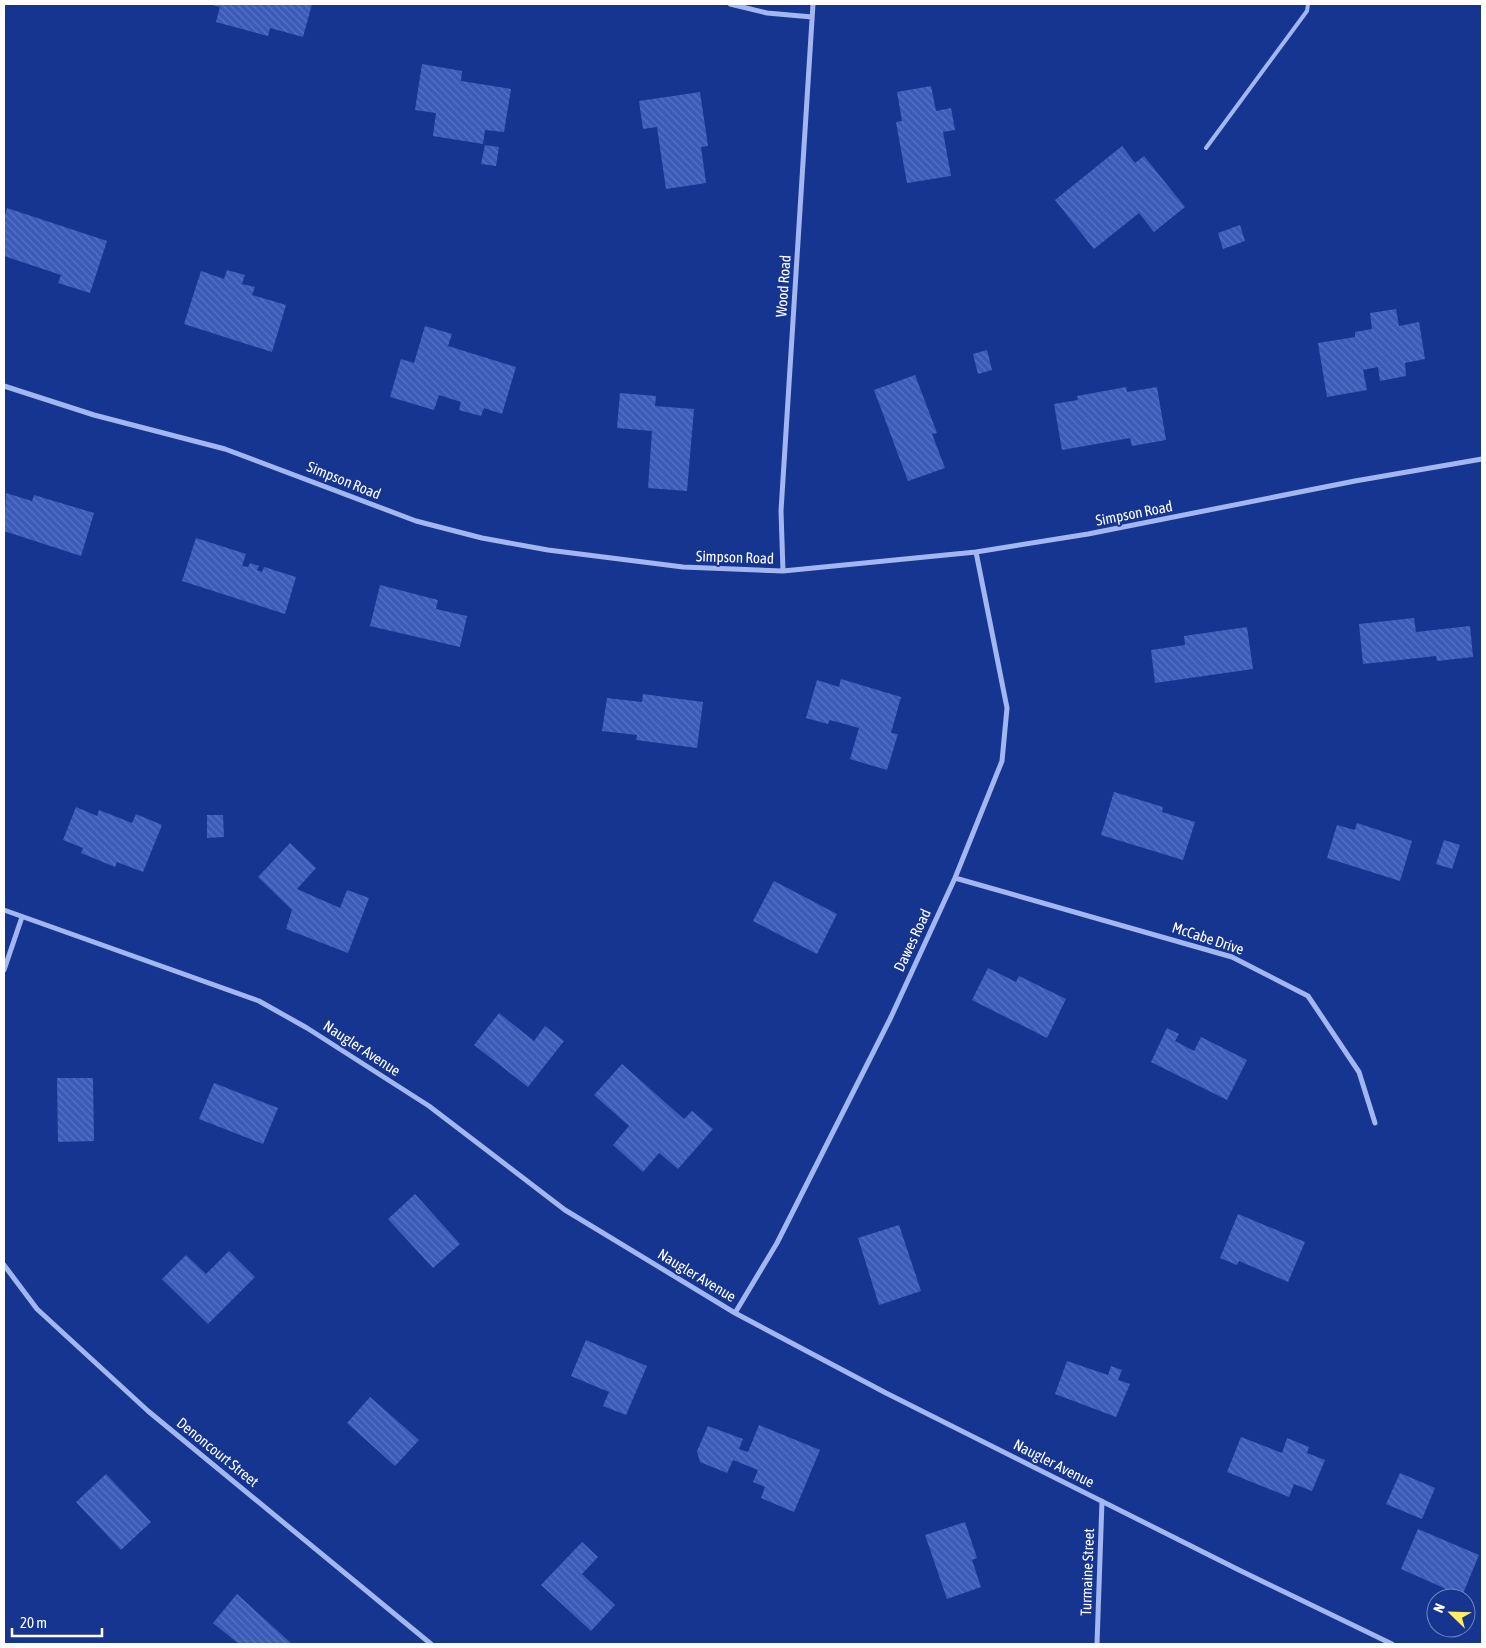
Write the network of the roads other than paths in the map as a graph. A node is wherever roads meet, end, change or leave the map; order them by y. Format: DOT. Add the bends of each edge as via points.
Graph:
graph roads {
  1 [pos="730,4"];
  2 [pos="813,4"];
  3 [pos="1308,4"];
  4 [pos="812,18"];
  5 [pos="1206,148"];
  6 [pos="4,386"];
  7 [pos="1482,459"];
  8 [pos="976,552"];
  9 [pos="783,571"];
  10 [pos="955,878"];
  11 [pos="4,910"];
  12 [pos="22,917"];
  13 [pos="4,970"];
  14 [pos="1375,1123"];
  15 [pos="4,1265"];
  16 [pos="735,1313"];
  17 [pos="1102,1501"];
  18 [pos="431,1644"];
  19 [pos="1098,1644"];
  20 [pos="1392,1644"];
  1 -- 4 [label="street" via="767,13"];
  2 -- 4 [label="street, Wood Road"];
  3 -- 5 [label="lane" via="1307,11"];
  4 -- 9 [label="street, Wood Road" via="781,512"];
  6 -- 9 [label="street, Simpson Road" via="94,416 225,449 416,521 482,538 683,568"];
  7 -- 8 [label="street, Simpson Road" via="1088,534"];
  8 -- 9 [label="street, Simpson Road"];
  8 -- 10 [label="street, Dawes Road" via="1007,708 1002,761"];
  10 -- 14 [label="street, McCabe Drive" via="1232,957 1308,996 1359,1072"];
  10 -- 16 [label="street, Dawes Road" via="891,1016 777,1243"];
  11 -- 12 [label="street, Naugler Avenue"];
  12 -- 13 [label="street"];
  12 -- 16 [label="street, Naugler Avenue" via="259,1001 308,1028 429,1106 565,1210"];
  15 -- 18 [label="street, Denoncourt Street" via="36,1310 148,1411"];
  16 -- 17 [label="street, Naugler Avenue" via="856,1378"];
  17 -- 19 [label="street, Turmaine Street"];
  17 -- 20 [label="street, Naugler Avenue"];
}
